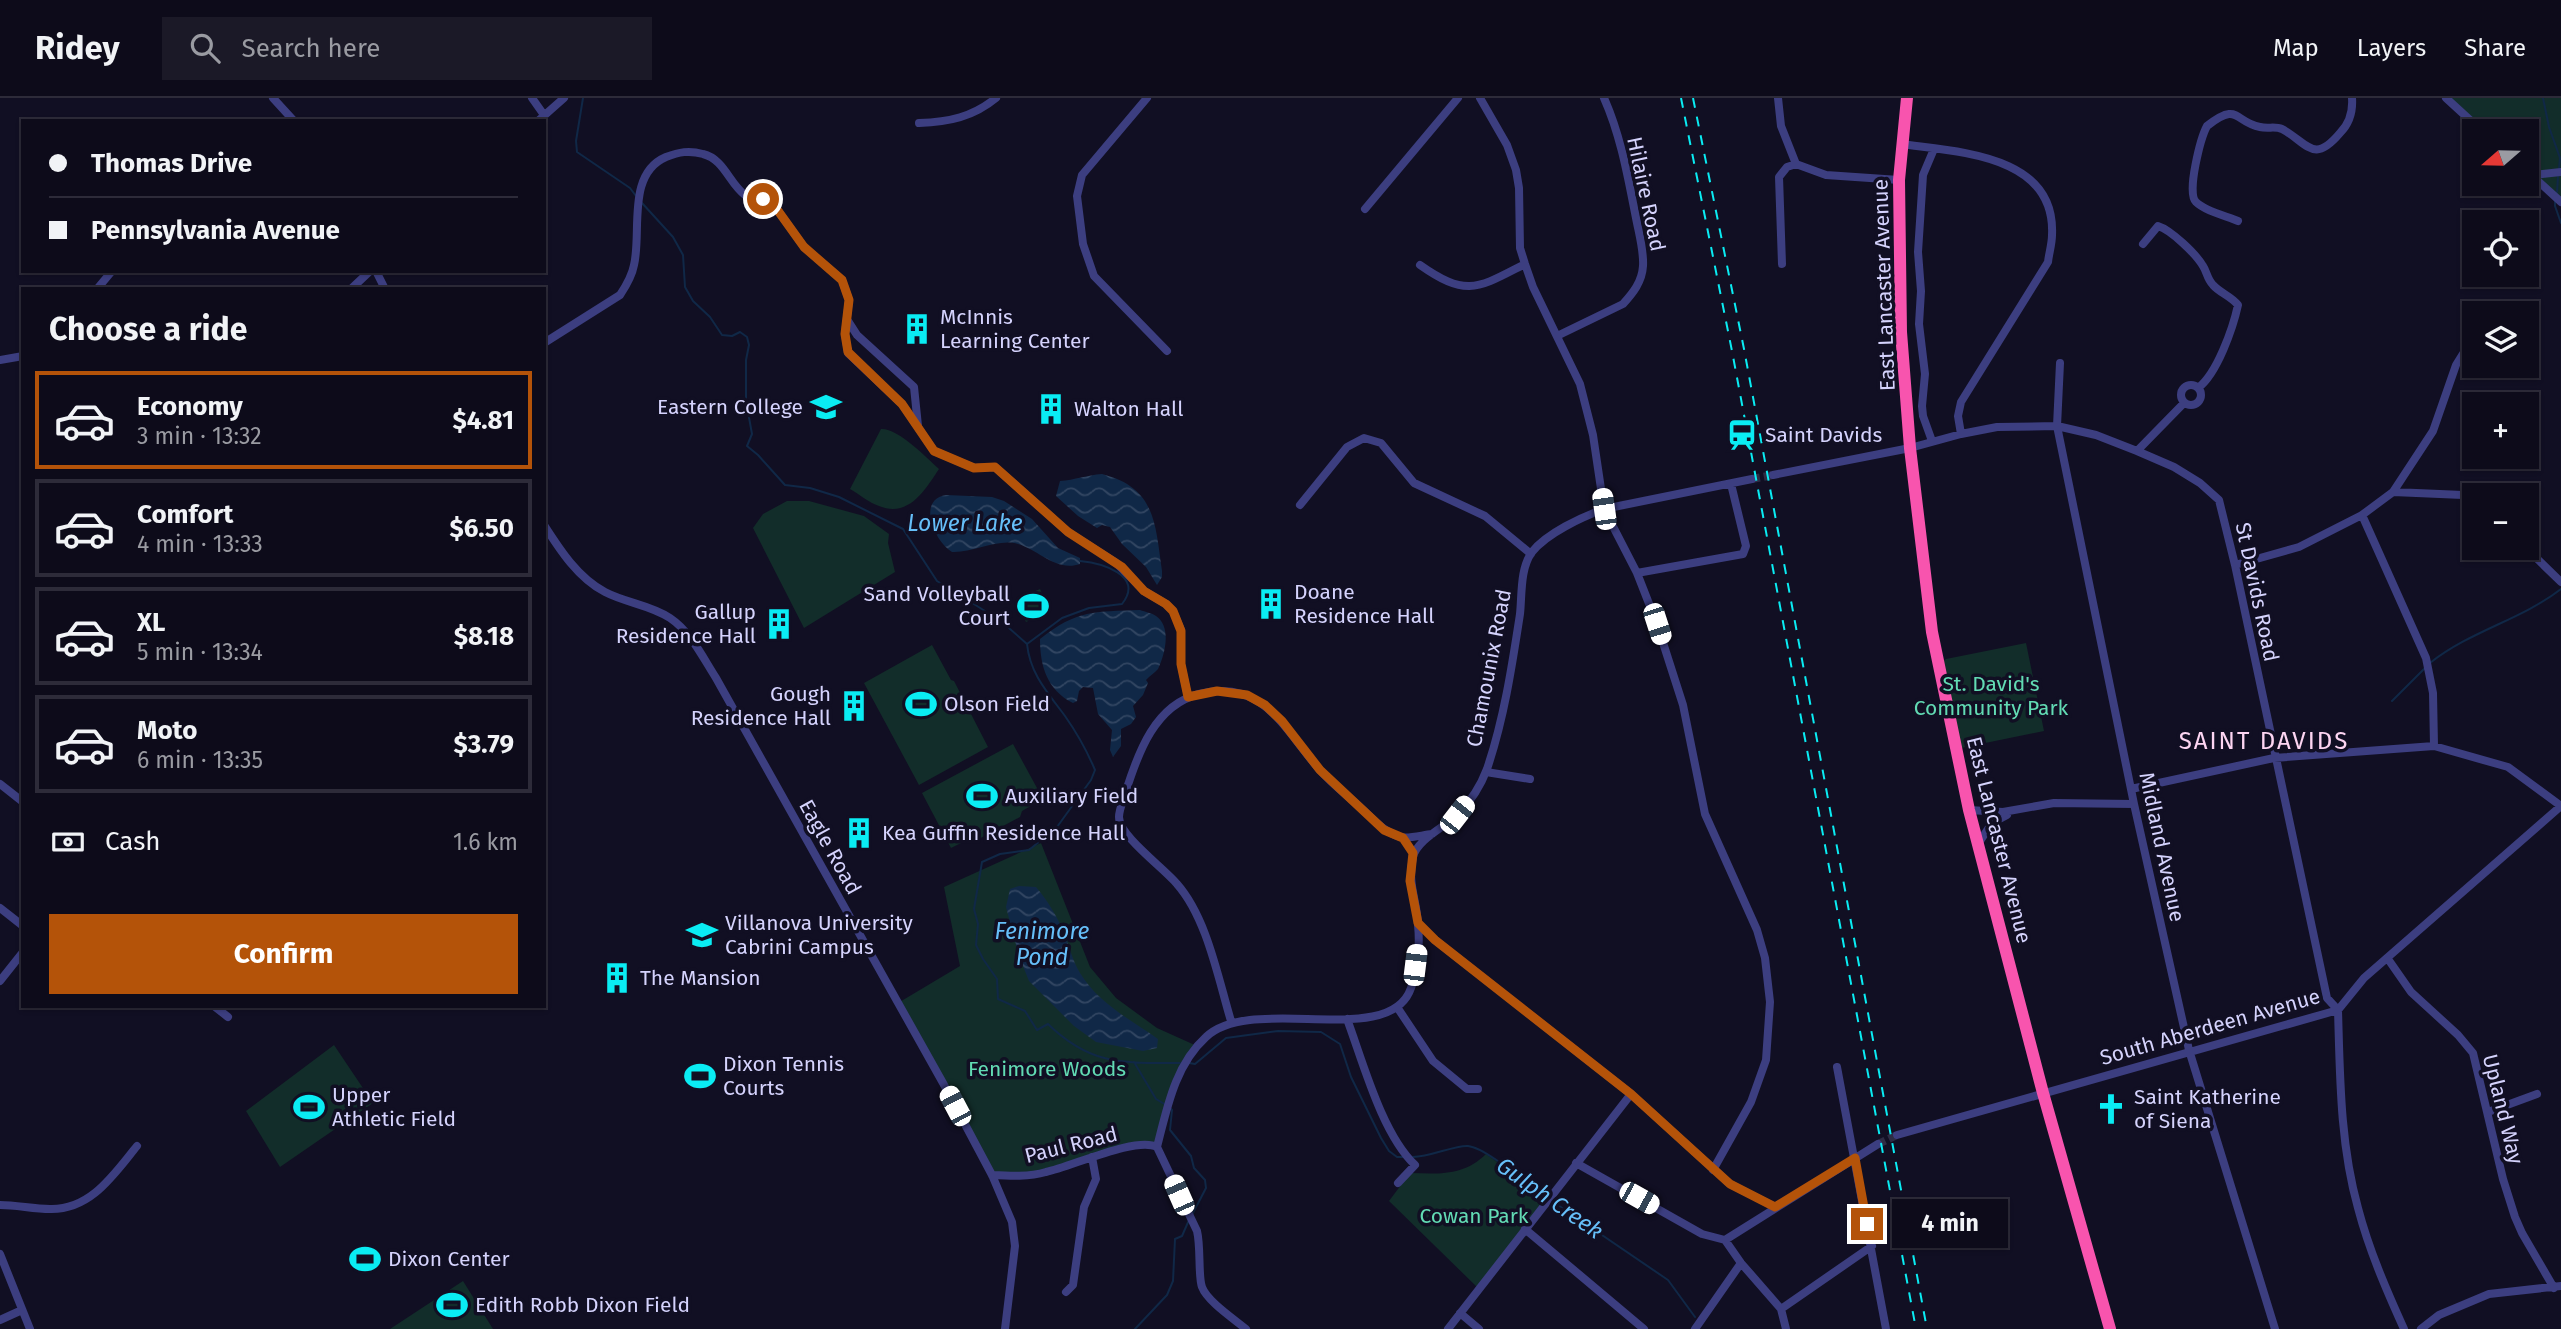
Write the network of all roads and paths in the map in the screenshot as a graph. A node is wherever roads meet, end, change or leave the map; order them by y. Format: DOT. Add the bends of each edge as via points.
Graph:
graph roads {
  1 [pos="273,98"];
  2 [pos="532,98"];
  3 [pos="564,98"];
  4 [pos="996,98"];
  5 [pos="1147,98"];
  6 [pos="1458,98"];
  7 [pos="1479,98"];
  8 [pos="1604,98"];
  9 [pos="1778,98"];
  10 [pos="1907,98"];
  11 [pos="2351,98"];
  12 [pos="2446,98"];
  13 [pos="541,118"];
  14 [pos="292,119"];
  15 [pos="2470,119"];
  16 [pos="919,123"];
  17 [pos="1901,144"];
  18 [pos="1934,149"];
  19 [pos="1796,164"];
  20 [pos="2539,173"];
  21 [pos="2558,173"];
  22 [pos="1899,180"];
  23 [pos="2539,182"];
  24 [pos="2558,199"];
  25 [pos="1364,209"];
  26 [pos="2238,221"];
  27 [pos="2143,244"];
  28 [pos="1525,264"];
  29 [pos="1782,264"];
  30 [pos="1420,265"];
  31 [pos="111,273"];
  32 [pos="368,273"];
  33 [pos="99,287"];
  34 [pos="353,287"];
  35 [pos="848,321"];
  36 [pos="1557,336"];
  37 [pos="546,342"];
  38 [pos="1167,351"];
  39 [pos="2462,355"];
  40 [pos="21,356"];
  41 [pos="0,360"];
  42 [pos="2060,363"];
  43 [pos="2198,388"];
  44 [pos="2185,402"];
  45 [pos="2057,426"];
  46 [pos="919,431"];
  47 [pos="1961,433"];
  48 [pos="1933,441"];
  49 [pos="1910,448"];
  50 [pos="2137,451"];
  51 [pos="1773,475"];
  52 [pos="1752,479"];
  53 [pos="1731,484"];
  54 [pos="2393,492"];
  55 [pos="2462,495"];
  56 [pos="1300,505"];
  57 [pos="1604,509"];
  58 [pos="2362,515"];
  59 [pos="546,528"];
  60 [pos="1531,554"];
  61 [pos="2538,560"];
  62 [pos="2235,565"];
  63 [pos="1637,573"];
  64 [pos="2561,582"];
  65 [pos="1188,697"];
  66 [pos="2434,746"];
  67 [pos="2274,758"];
  68 [pos="1486,772"];
  69 [pos="1530,779"];
  70 [pos="0,784"];
  71 [pos="2131,789"];
  72 [pos="21,800"];
  73 [pos="2134,804"];
  74 [pos="2561,806"];
  75 [pos="1969,810"];
  76 [pos="2017,810"];
  77 [pos="1432,834"];
  78 [pos="1403,838"];
  79 [pos="1978,844"];
  80 [pos="1413,853"];
  81 [pos="0,908"];
  82 [pos="1418,923"];
  83 [pos="21,924"];
  84 [pos="21,955"];
  85 [pos="2388,959"];
  86 [pos="0,981"];
  87 [pos="1397,1007"];
  88 [pos="217,1008"];
  89 [pos="2338,1010"];
  90 [pos="228,1017"];
  91 [pos="1347,1019"];
  92 [pos="1231,1021"];
  93 [pos="2189,1051"];
  94 [pos="1837,1067"];
  95 [pos="1478,1089"];
  96 [pos="2043,1093"];
  97 [pos="1631,1094"];
  98 [pos="2537,1094"];
  99 [pos="2488,1112"];
  100 [pos="1897,1135"];
  101 [pos="1878,1144"];
  102 [pos="137,1146"];
  103 [pos="1157,1147"];
  104 [pos="1092,1157"];
  105 [pos="1855,1158"];
  106 [pos="1576,1163"];
  107 [pos="1713,1170"];
  108 [pos="992,1175"];
  109 [pos="1398,1183"];
  110 [pos="0,1205"];
  111 [pos="1775,1207"];
  112 [pos="1525,1229"];
  113 [pos="1725,1240"];
  114 [pos="1872,1245"];
  115 [pos="0,1254"];
  116 [pos="1741,1263"];
  117 [pos="2558,1287"];
  118 [pos="1066,1292"];
  119 [pos="1781,1309"];
  120 [pos="22,1310"];
  121 [pos="1460,1313"];
  122 [pos="0,1320"];
  123 [pos="30,1329"];
  124 [pos="1005,1329"];
  125 [pos="1247,1329"];
  126 [pos="1448,1329"];
  127 [pos="1479,1329"];
  128 [pos="1644,1329"];
  129 [pos="1695,1329"];
  130 [pos="1786,1329"];
  131 [pos="1886,1329"];
  132 [pos="2110,1329"];
  133 [pos="2275,1329"];
  134 [pos="2404,1329"];
  135 [pos="2421,1329"];
  1 -- 14 [label="street"];
  2 -- 13 [label="street"];
  3 -- 13 [label="street"];
  4 -- 16 [label="street" via="980,111 955,120"];
  5 -- 38 [label="street" via="1082,175 1077,196 1083,244 1094,276"];
  6 -- 25 [label="street"];
  7 -- 28 [label="street" via="1516,170"];
  8 -- 36 [label="street, Hilaire Road" via="1626,173 1643,255 1642,276 1623,304"];
  9 -- 19 [label="street" via="1781,127"];
  10 -- 17 [label="highway, East Lancaster Avenue"];
  11 -- 26 [label="street" via="2346,126 2331,144 2319,149 2309,149 2279,128 2258,127 2236,114 2207,126 2193,197 2197,204"];
  12 -- 15 [label="street"];
  17 -- 18 [label="street"];
  17 -- 22 [label="highway, East Lancaster Avenue"];
  18 -- 47 [label="street" via="1978,155 2024,175 2041,194 2051,222 2048,262 1961,402"];
  18 -- 48 [label="street" via="1923,175 1917,252 1925,374 1922,406"];
  19 -- 22 [label="street" via="1826,175"];
  19 -- 29 [label="street" via="1779,177"];
  20 -- 21 [label="street"];
  22 -- 49 [label="highway, East Lancaster Avenue" via="1901,319"];
  23 -- 24 [label="street"];
  27 -- 43 [label="street" via="2158,226 2167,229 2203,266 2216,289 2238,305 2226,342"];
  28 -- 30 [label="street" via="1472,287 1442,280"];
  28 -- 36 [label="street"];
  31 -- 33 [label="street"];
  32 -- 34 [label="street"];
  35 -- 37 [label="street" via="849,300 842,280 804,247 771,201 746,195 723,167 705,154 682,151 648,172 641,189 634,265 620,295"];
  35 -- 46 [label="street" via="857,335 914,387"];
  35 -- 46 [label="street" via="848,352 902,404"];
  36 -- 57 [label="street" via="1580,384"];
  39 -- 54 [label="street" via="2433,431"];
  40 -- 41 [label="street"];
  42 -- 45 [label="street, Midland Avenue"];
  43 -- 44 [label="street" via="2199,401"];
  43 -- 44 [label="street" via="2183,388"];
  44 -- 50 [label="street"];
  45 -- 47 [label="street, St Davids Road"];
  45 -- 50 [label="street, St Davids Road"];
  45 -- 71 [label="street, Midland Avenue"];
  46 -- 65 [label="street" via="934,451 947,458 974,468 995,467 1068,532 1115,562 1144,591 1166,604 1181,631"];
  47 -- 48 [label="street, St Davids Road"];
  48 -- 49 [label="street, St Davids Road"];
  49 -- 51 [label="street"];
  49 -- 75 [label="highway, East Lancaster Avenue" via="1932,632"];
  50 -- 62 [label="street, St Davids Road" via="2174,467 2219,500"];
  52 -- 53 [label="street"];
  53 -- 57 [label="street"];
  53 -- 63 [label="street" via="1746,546 1743,554"];
  54 -- 55 [label="street"];
  54 -- 58 [label="street"];
  56 -- 60 [label="street" via="1347,447 1364,438 1381,443 1414,483 1485,516"];
  57 -- 60 [label="street" via="1584,516"];
  57 -- 63 [label="street"];
  58 -- 62 [label="street" via="2299,547"];
  58 -- 66 [label="street" via="2426,658 2433,693"];
  59 -- 108 [label="street, Eagle Road" via="577,571 604,592 652,609 684,630 716,678"];
  60 -- 68 [label="street, Chamounix Road" via="1523,578 1501,720"];
  61 -- 64 [label="street"];
  62 -- 67 [label="street, St Davids Road"];
  63 -- 107 [label="street" via="1683,705 1704,814 1757,930 1765,958 1770,1002 1766,1060 1751,1102"];
  65 -- 78 [label="street" via="1217,691 1247,695 1265,705 1320,770 1384,830"];
  65 -- 92 [label="street" via="1155,724 1136,758 1119,817 1123,830 1192,904"];
  66 -- 67 [label="street"];
  66 -- 74 [label="street" via="2508,766"];
  67 -- 71 [label="street"];
  67 -- 89 [label="street, St Davids Road" via="2327,998"];
  68 -- 69 [label="street"];
  68 -- 77 [label="street, Chamounix Road" via="1457,815"];
  70 -- 72 [label="street"];
  71 -- 73 [label="street, Midland Avenue"];
  73 -- 76 [label="street" via="2054,803"];
  73 -- 93 [label="street, Midland Avenue"];
  74 -- 85 [label="street, South Aberdeen Avenue"];
  75 -- 76 [label="street"];
  75 -- 79 [label="highway, East Lancaster Avenue"];
  76 -- 79 [label="street" via="1992,823"];
  77 -- 78 [label="street"];
  77 -- 80 [label="street, Chamounix Road"];
  78 -- 80 [label="street"];
  79 -- 96 [label="highway, East Lancaster Avenue"];
  80 -- 82 [label="street" via="1410,881"];
  81 -- 83 [label="street"];
  82 -- 87 [label="street" via="1411,988"];
  82 -- 97 [label="street"];
  84 -- 86 [label="street"];
  85 -- 89 [label="street, South Aberdeen Avenue" via="2364,978"];
  85 -- 99 [label="street, Upland Way" via="2411,992 2473,1053"];
  87 -- 91 [label="street"];
  87 -- 95 [label="street" via="1433,1061 1467,1089"];
  88 -- 90 [label="street"];
  89 -- 93 [label="street, South Aberdeen Avenue"];
  89 -- 134 [label="street" via="2341,1103 2355,1195 2379,1273"];
  91 -- 92 [label="street"];
  91 -- 109 [label="street" via="1392,1134 1415,1165"];
  92 -- 103 [label="street" via="1208,1034 1185,1063 1170,1095"];
  93 -- 96 [label="street, South Aberdeen Avenue"];
  93 -- 133 [label="street, Midland Avenue"];
  94 -- 105 [label="street"];
  96 -- 100 [label="street, South Aberdeen Avenue"];
  96 -- 132 [label="highway, East Lancaster Avenue"];
  97 -- 106 [label="street"];
  97 -- 107 [label="street"];
  98 -- 99 [label="street"];
  99 -- 117 [label="street, Upland Way" via="2515,1217"];
  101 -- 105 [label="street"];
  102 -- 110 [label="street" via="112,1177 75,1205 48,1209"];
  103 -- 104 [label="street, Paul Road" via="1152,1144"];
  103 -- 125 [label="street" via="1197,1231 1201,1286"];
  104 -- 108 [label="street, Paul Road" via="1043,1173"];
  104 -- 118 [label="street" via="1096,1180 1084,1207 1073,1285"];
  105 -- 111 [label="street"];
  105 -- 114 [label="street"];
  106 -- 112 [label="street"];
  106 -- 113 [label="street" via="1702,1234"];
  107 -- 111 [label="street"];
  108 -- 124 [label="street, Eagle Road" via="1012,1222 1015,1245"];
  111 -- 113 [label="street"];
  112 -- 121 [label="street"];
  112 -- 128 [label="street"];
  113 -- 116 [label="street"];
  114 -- 119 [label="street"];
  114 -- 131 [label="street"];
  115 -- 120 [label="street"];
  116 -- 119 [label="street"];
  116 -- 129 [label="street"];
  117 -- 135 [label="street" via="2489,1294 2439,1315"];
  119 -- 130 [label="street"];
  120 -- 122 [label="street"];
  120 -- 123 [label="street"];
  121 -- 126 [label="street"];
  121 -- 127 [label="street"];
}
